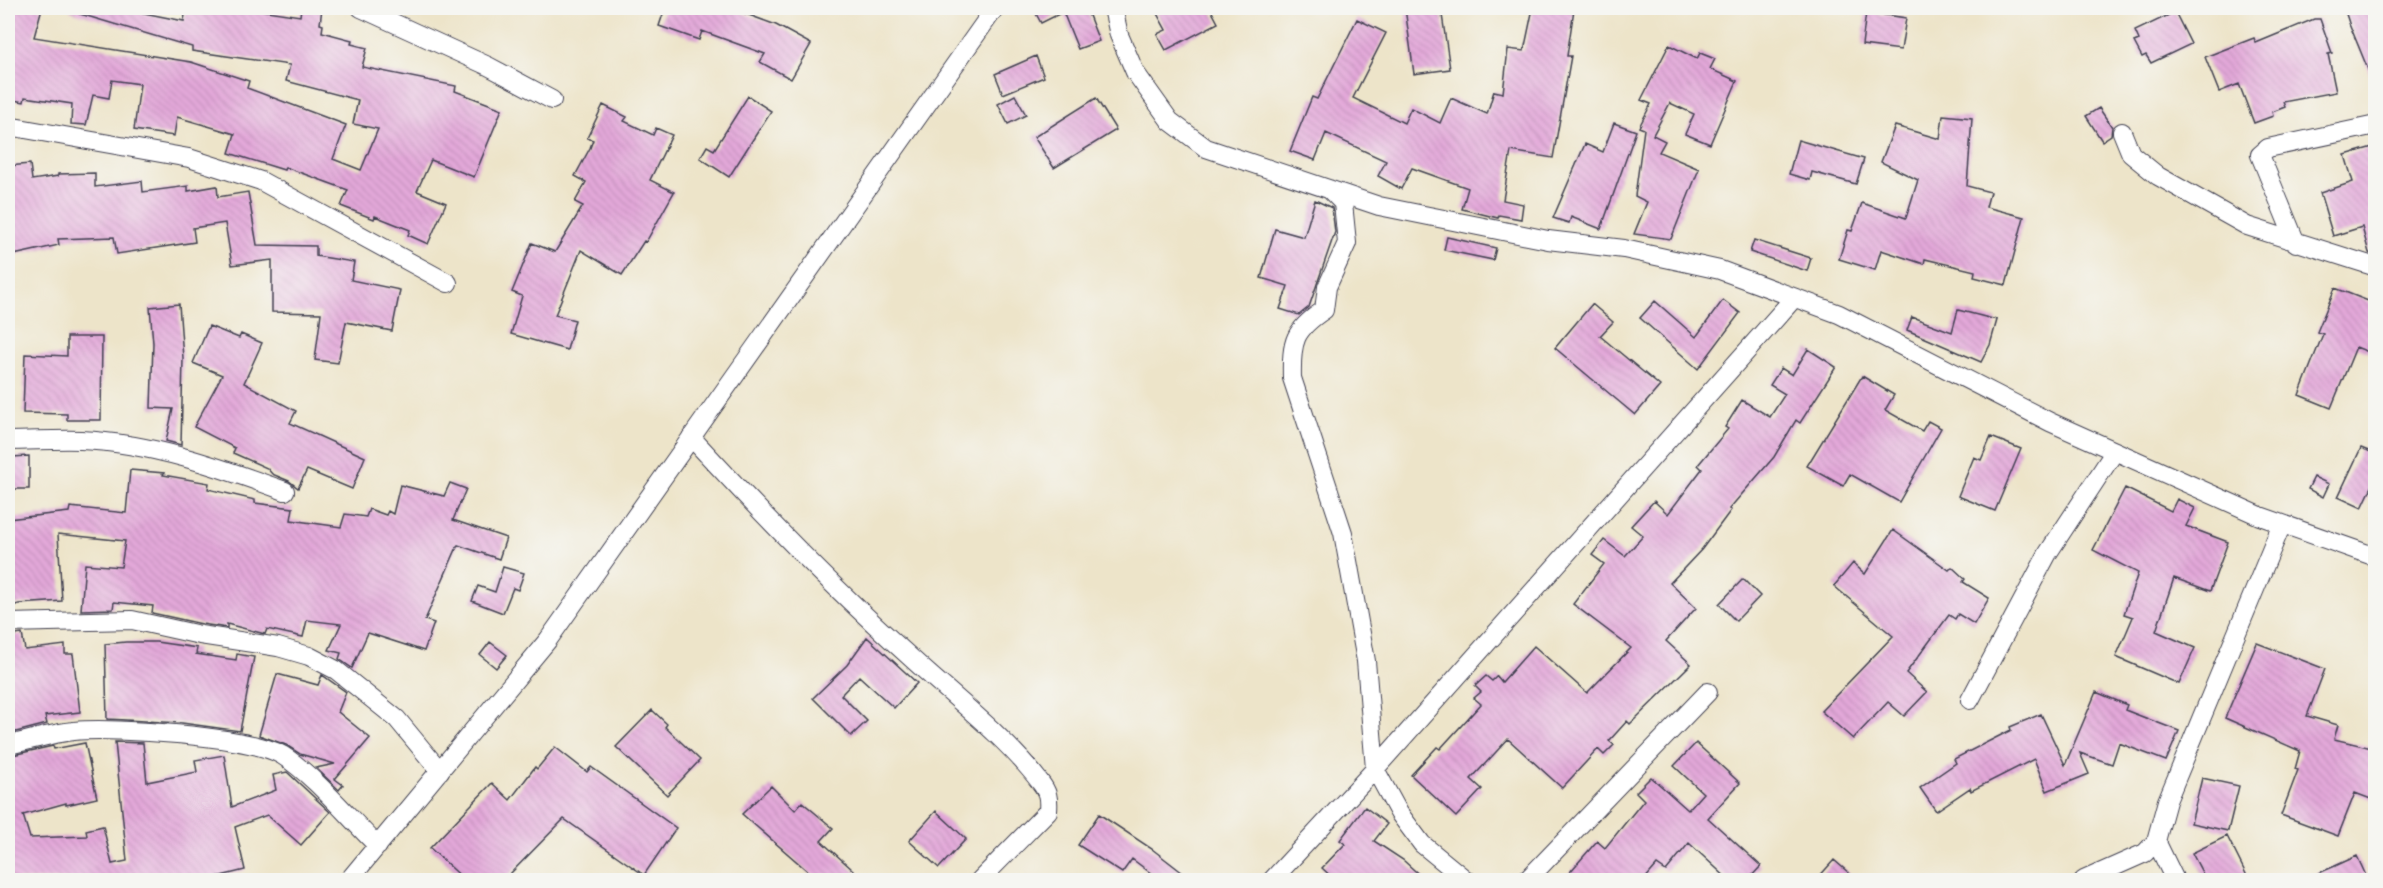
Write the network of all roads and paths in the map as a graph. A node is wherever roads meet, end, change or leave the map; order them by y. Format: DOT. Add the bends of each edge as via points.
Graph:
graph roads {
  1 [pos="361,8"];
  2 [pos="1113,8"];
  3 [pos="990,10"];
  4 [pos="552,99"];
  5 [pos="2376,125"];
  6 [pos="8,126"];
  7 [pos="2122,132"];
  8 [pos="1329,189"];
  9 [pos="2296,243"];
  10 [pos="2376,267"];
  11 [pos="448,283"];
  12 [pos="1794,298"];
  13 [pos="692,437"];
  14 [pos="8,441"];
  15 [pos="2115,451"];
  16 [pos="285,491"];
  17 [pos="2282,524"];
  18 [pos="2376,557"];
  19 [pos="8,623"];
  20 [pos="1708,692"];
  21 [pos="1970,700"];
  22 [pos="8,746"];
  23 [pos="1375,770"];
  24 [pos="440,771"];
  25 [pos="2156,841"];
  26 [pos="378,846"];
  27 [pos="349,880"];
  28 [pos="980,880"];
  29 [pos="1272,880"];
  30 [pos="1466,880"];
  31 [pos="1527,880"];
  32 [pos="2084,880"];
  33 [pos="2175,880"];
  1 -- 4 [label="street"];
  2 -- 8 [label="street" via="1119,35 1136,72 1170,121 1206,148"];
  3 -- 13 [label="street"];
  5 -- 9 [label="street" via="2268,148 2260,155"];
  6 -- 11 [label="street" via="189,158 261,181"];
  7 -- 9 [label="street" via="2131,154 2158,176 2247,226"];
  8 -- 12 [label="street" via="1379,206 1720,270"];
  8 -- 23 [label="street" via="1343,203 1347,243 1328,287 1324,310 1302,325 1291,352 1292,378 1343,533 1366,661"];
  9 -- 10 [label="street"];
  12 -- 15 [label="street" via="1839,314"];
  12 -- 23 [label="street"];
  13 -- 24 [label="street" via="548,640"];
  13 -- 28 [label="street" via="773,527 976,715 1049,795 1048,811"];
  14 -- 16 [label="street" via="81,440 137,446 222,468"];
  15 -- 17 [label="street"];
  15 -- 21 [label="street" via="2048,554"];
  17 -- 18 [label="street"];
  17 -- 25 [label="street" via="2167,801"];
  19 -- 24 [label="street" via="132,620 309,656 336,670 397,719"];
  20 -- 31 [label="street"];
  22 -- 26 [label="street" via="74,731 135,732 246,743 280,755 301,771"];
  23 -- 29 [label="street"];
  23 -- 30 [label="street" via="1422,844"];
  24 -- 26 [label="street"];
  25 -- 32 [label="street" via="2145,854"];
  25 -- 33 [label="street"];
  26 -- 27 [label="street"];
}
